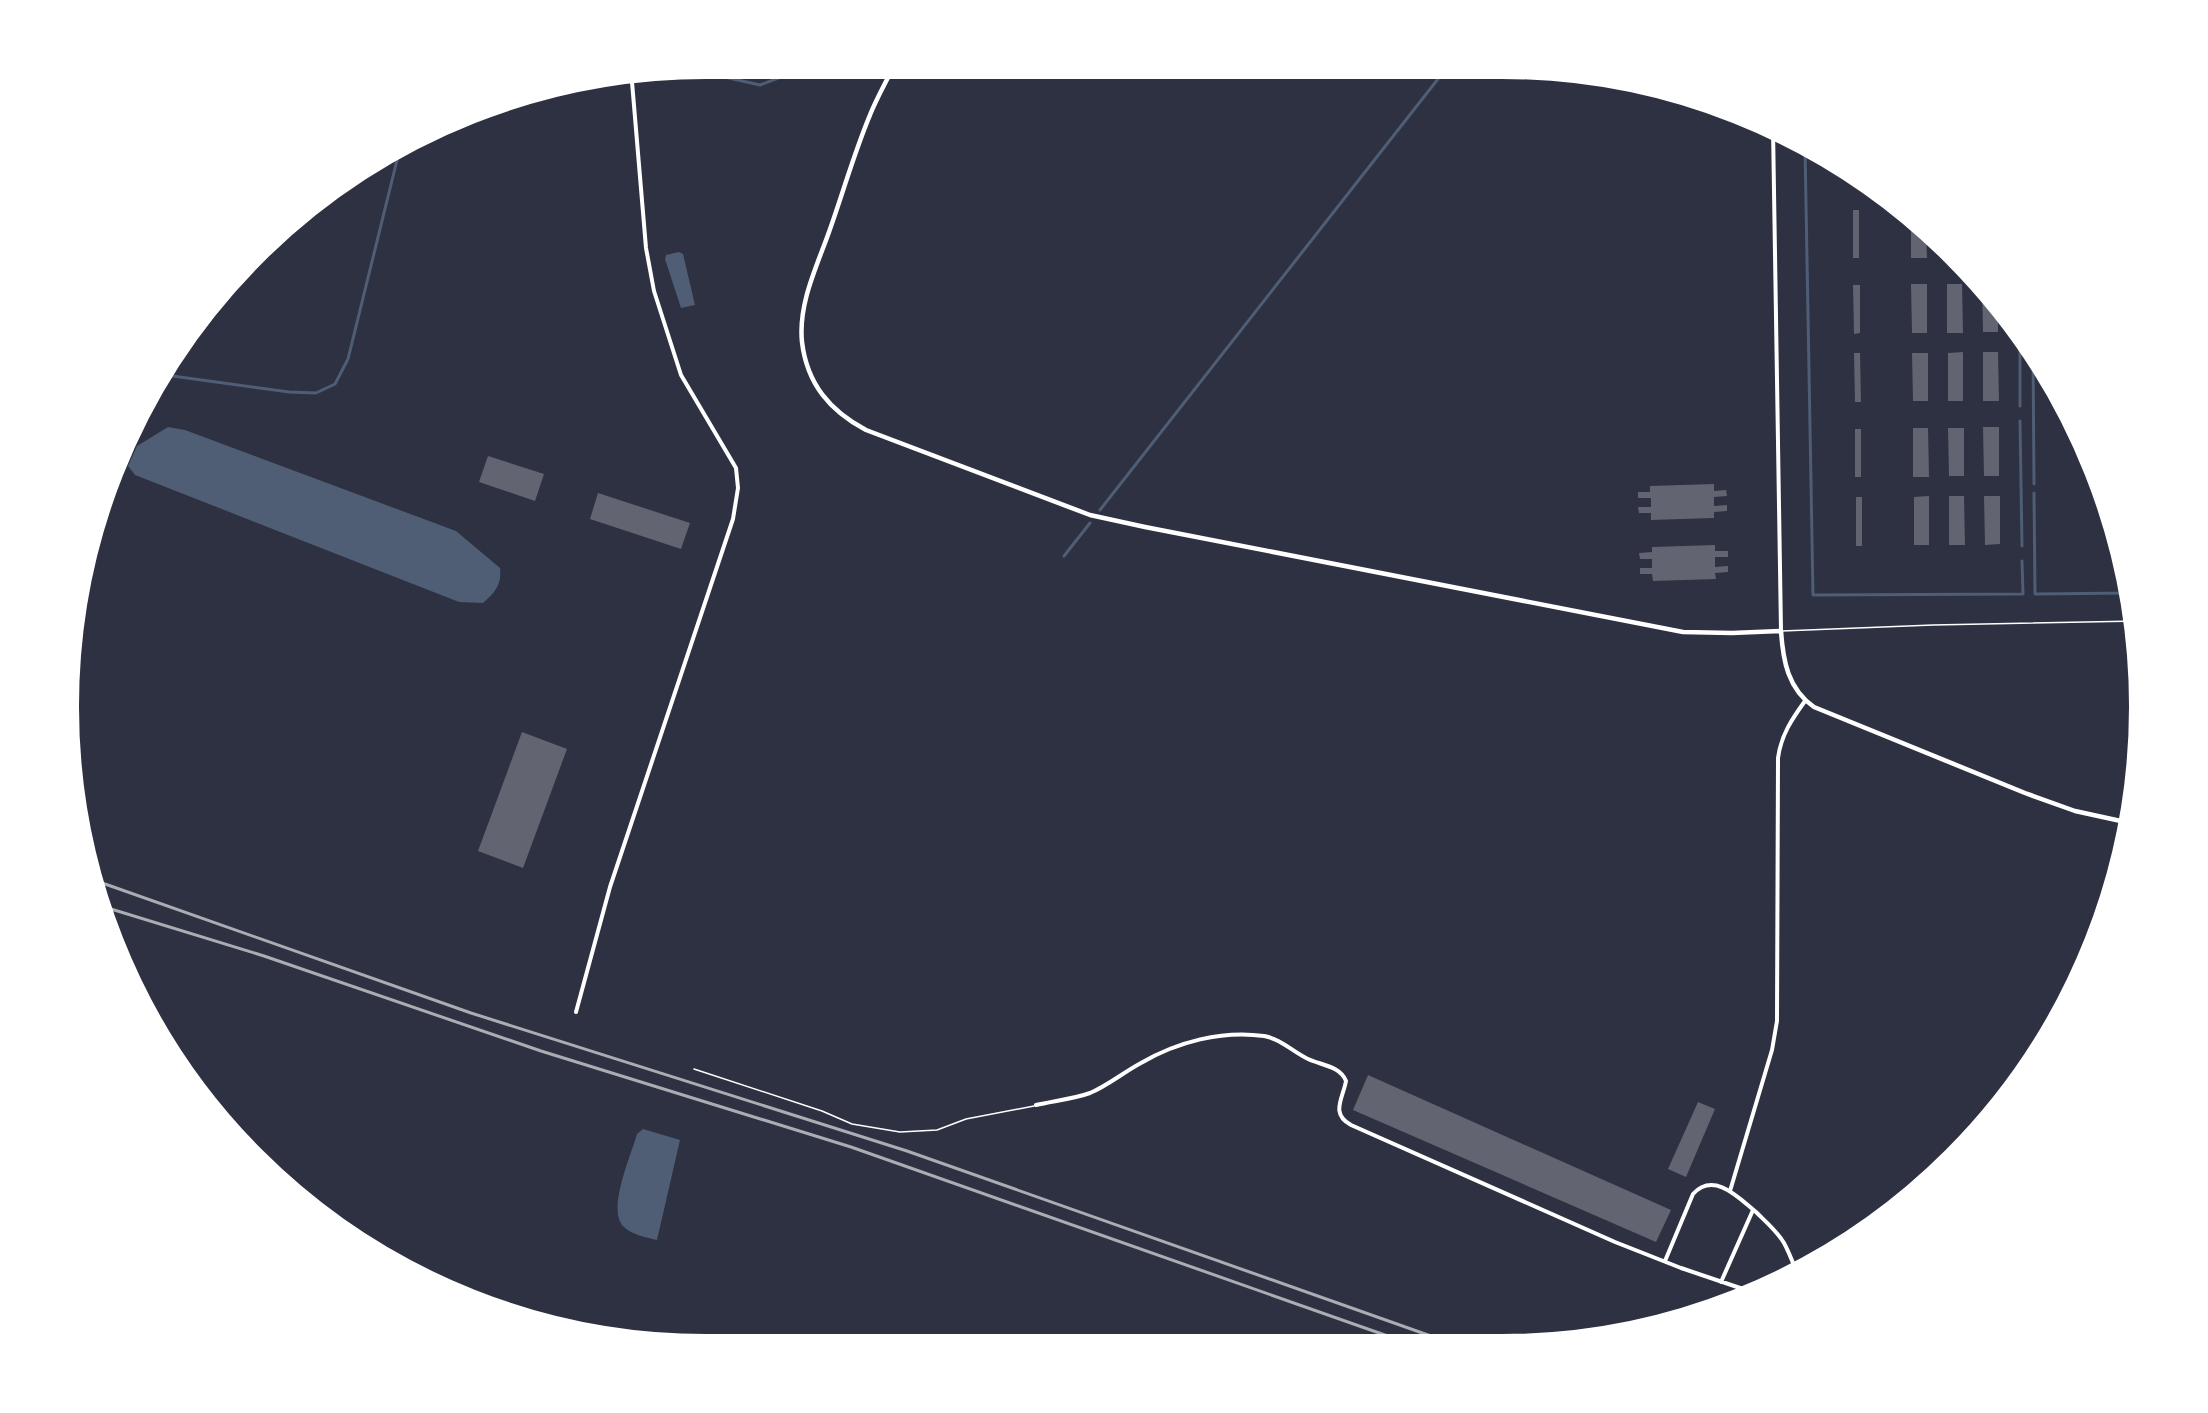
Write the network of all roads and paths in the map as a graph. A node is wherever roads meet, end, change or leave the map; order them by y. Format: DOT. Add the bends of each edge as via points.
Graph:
graph roads {
  1 [pos="890,75"];
  2 [pos="631,79"];
  3 [pos="1773,136"];
  4 [pos="2128,621"];
  5 [pos="1781,631"];
  6 [pos="1805,701"];
  7 [pos="2122,821"];
  8 [pos="576,1012"];
  9 [pos="694,1069"];
  10 [pos="1036,1105"];
  11 [pos="1730,1191"];
  12 [pos="1754,1210"];
  13 [pos="1665,1261"];
  14 [pos="1794,1266"];
  15 [pos="1721,1282"];
  16 [pos="1744,1289"];
  1 -- 5 [label="street" via="870,115 802,316 802,342 811,375 830,406 846,420 1090,515 1683,632"];
  2 -- 8 [label="street" via="646,248 654,291 681,375 736,468 738,488 733,519 610,887"];
  3 -- 5 [label="street"];
  4 -- 5 [label="lane"];
  5 -- 6 [label="street" via="1783,657 1792,684"];
  6 -- 7 [label="street" via="1833,716 2025,793 2075,811"];
  6 -- 11 [label="street" via="1786,729 1778,758 1776,1036"];
  9 -- 10 [label="lane" via="852,1124 900,1132 937,1130 966,1119"];
  10 -- 13 [label="street" via="1090,1093 1184,1043 1225,1036 1276,1039 1307,1059 1343,1074 1346,1081 1339,1107 1344,1122"];
  11 -- 12 [label="street"];
  11 -- 13 [label="street" via="1711,1185 1695,1192"];
  12 -- 14 [label="street" via="1779,1236"];
  12 -- 15 [label="street"];
  13 -- 15 [label="street"];
  15 -- 16 [label="street"];
}
